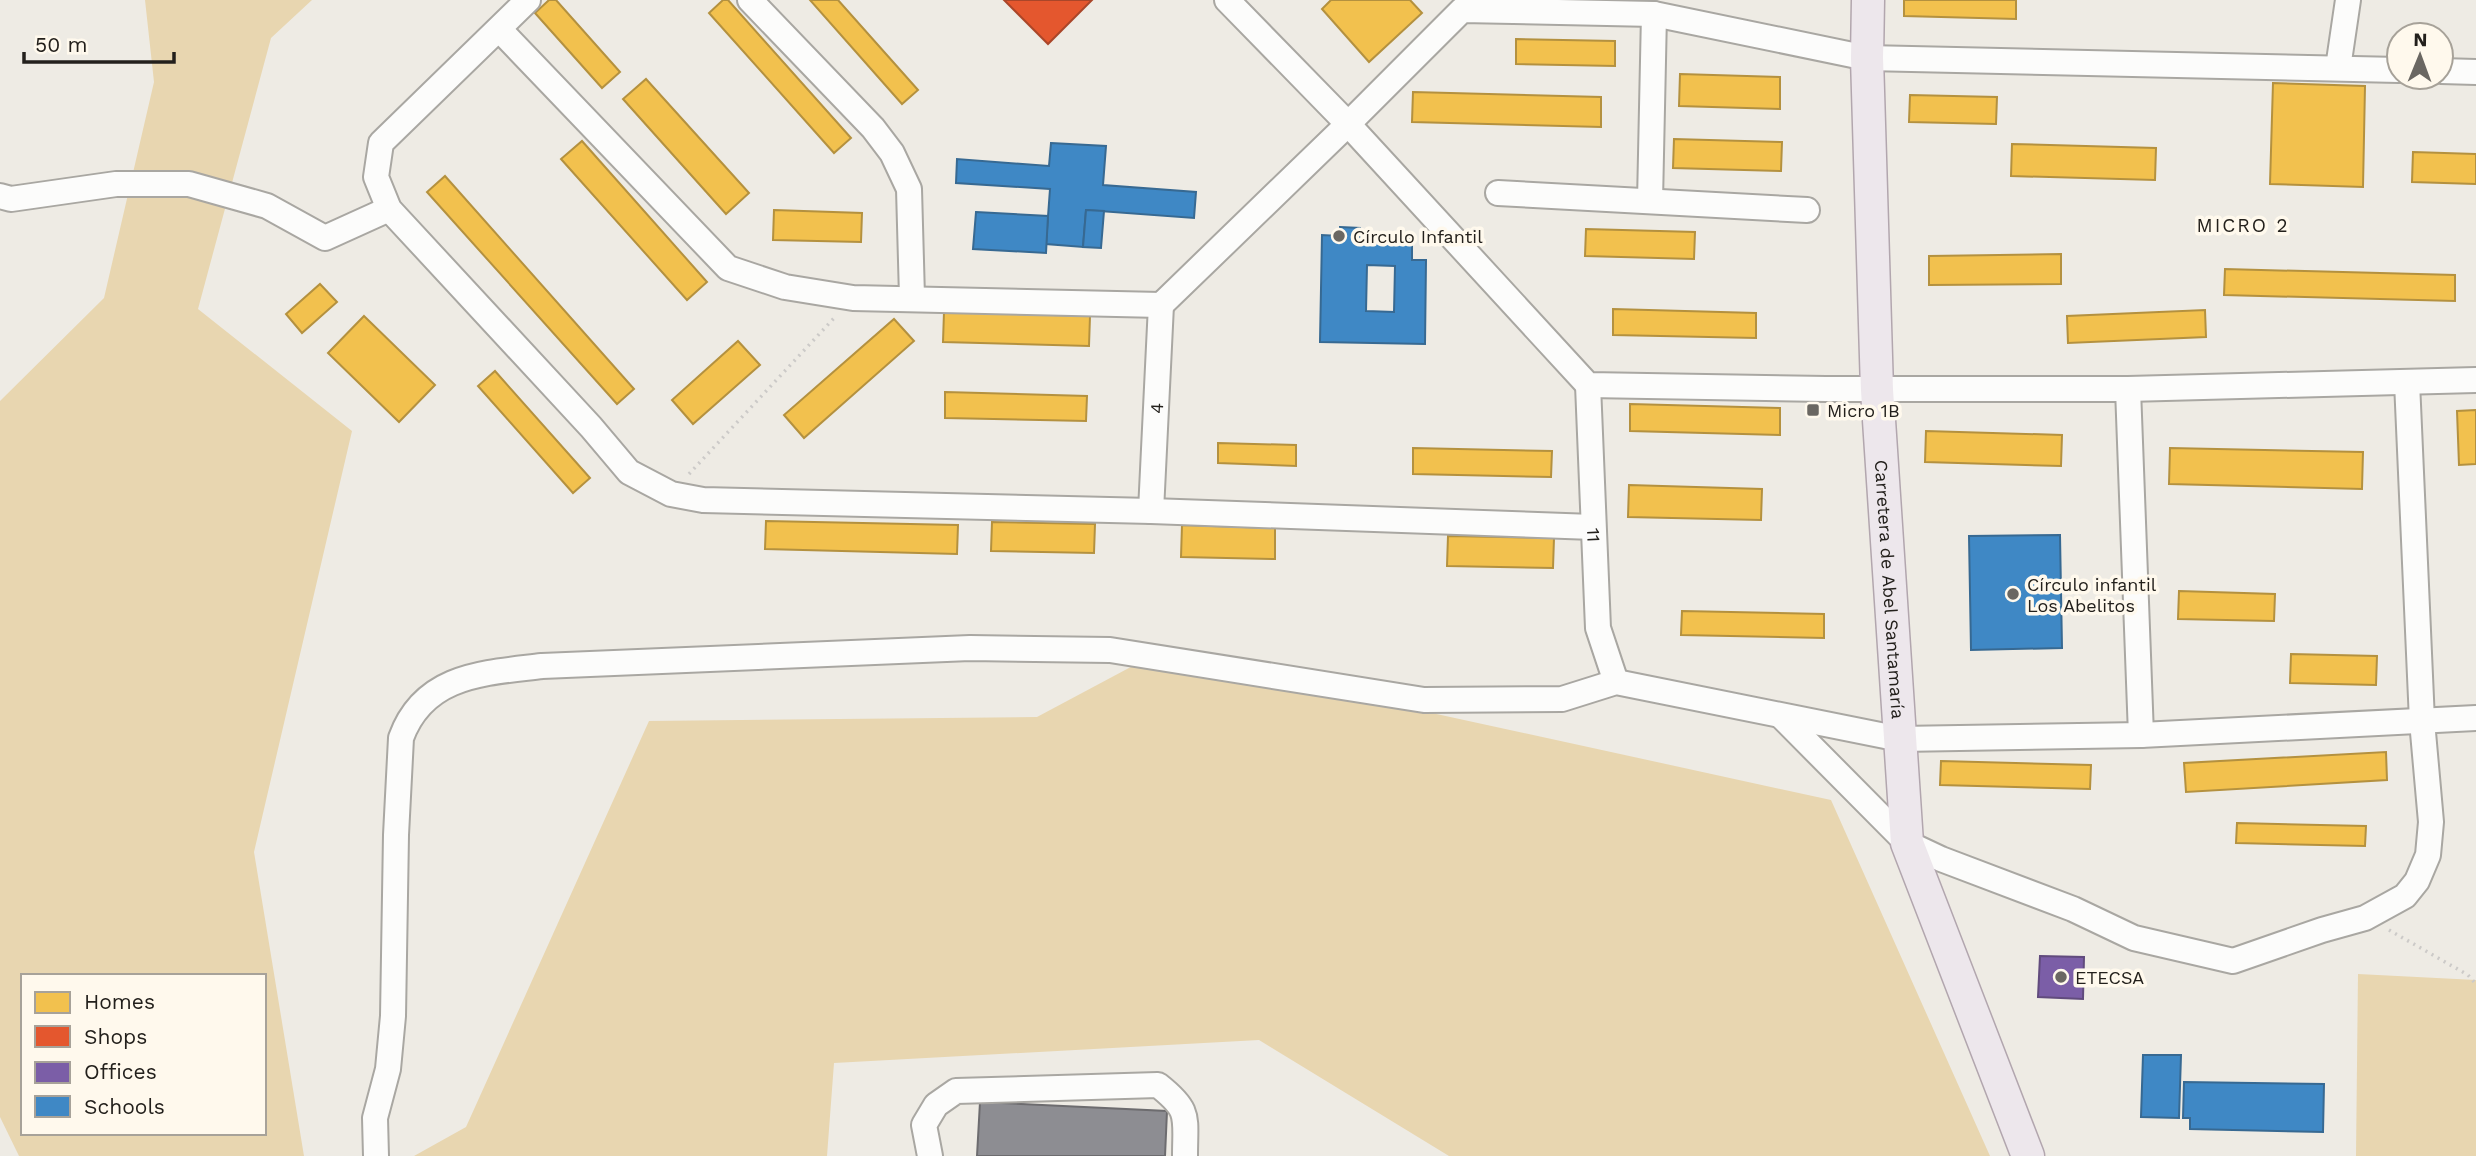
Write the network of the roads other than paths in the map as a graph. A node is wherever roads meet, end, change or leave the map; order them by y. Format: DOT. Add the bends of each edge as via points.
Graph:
graph roads {
  1 [pos="528,0"];
  2 [pos="750,0"];
  3 [pos="1227,0"];
  4 [pos="1868,0"];
  5 [pos="2348,0"];
  6 [pos="1458,5"];
  7 [pos="1654,14"];
  8 [pos="499,29"];
  9 [pos="1867,58"];
  10 [pos="2338,68"];
  11 [pos="2385,70"];
  12 [pos="2455,71"];
  13 [pos="2476,72"];
  14 [pos="1348,124"];
  15 [pos="1498,193"];
  16 [pos="0,196"];
  17 [pos="1650,201"];
  18 [pos="389,209"];
  19 [pos="1807,210"];
  20 [pos="912,298"];
  21 [pos="1161,305"];
  22 [pos="2476,380"];
  23 [pos="2407,382"];
  24 [pos="1588,385"];
  25 [pos="2128,389"];
  26 [pos="1877,390"];
  27 [pos="1151,511"];
  28 [pos="1593,527"];
  29 [pos="1616,682"];
  30 [pos="1781,716"];
  31 [pos="2476,718"];
  32 [pos="2422,721"];
  33 [pos="2141,735"];
  34 [pos="1900,739"];
  35 [pos="1907,843"];
  36 [pos="376,1156"];
  37 [pos="930,1156"];
  38 [pos="1185,1156"];
  39 [pos="2028,1156"];
  1 -- 8 [label="street"];
  2 -- 20 [label="street" via="892,153 909,189"];
  3 -- 14 [label="street"];
  4 -- 9 [label="main road, Carretera de Abel Santamaría"];
  5 -- 10 [label="street"];
  6 -- 7 [label="street"];
  6 -- 14 [label="street"];
  7 -- 9 [label="street"];
  7 -- 17 [label="street"];
  8 -- 18 [label="street" via="381,143 376,177"];
  8 -- 20 [label="street" via="728,268 785,287 853,298"];
  9 -- 10 [label="street"];
  9 -- 26 [label="main road, Carretera de Abel Santamaría"];
  10 -- 11 [label="street"];
  12 -- 13 [label="street"];
  14 -- 21 [label="street"];
  14 -- 24 [label="street"];
  15 -- 17 [label="street"];
  16 -- 18 [label="street" via="11,199 116,184 189,184 267,206 325,238"];
  17 -- 19 [label="street"];
  18 -- 27 [label="street" via="629,472 671,494 703,499"];
  20 -- 21 [label="street"];
  21 -- 27 [label="street, 4"];
  22 -- 23 [label="street"];
  23 -- 25 [label="street"];
  23 -- 32 [label="street"];
  24 -- 26 [label="street"];
  24 -- 28 [label="street, 11"];
  25 -- 26 [label="street"];
  25 -- 33 [label="street"];
  26 -- 34 [label="main road, Carretera de Abel Santamaría"];
  27 -- 28 [label="street"];
  28 -- 29 [label="street, 11" via="1598,628"];
  29 -- 30 [label="street"];
  29 -- 36 [label="street" via="1562,699 1424,700 1110,650 970,648 542,666 463,678 425,702 406,724 401,738 393,1016 388,1069 375,1118"];
  30 -- 34 [label="street"];
  30 -- 35 [label="street"];
  31 -- 32 [label="street"];
  32 -- 33 [label="street"];
  32 -- 35 [label="street" via="2431,822 2428,855 2417,881 2404,896 2365,918 2233,961 2134,937"];
  33 -- 34 [label="street"];
  34 -- 35 [label="main road, Carretera de Abel Santamaría"];
  35 -- 39 [label="main road, Carretera de Abel Santamaría"];
  37 -- 38 [label="street" via="924,1125 936,1105 956,1091 1158,1085 1177,1100 1185,1116"];
}
